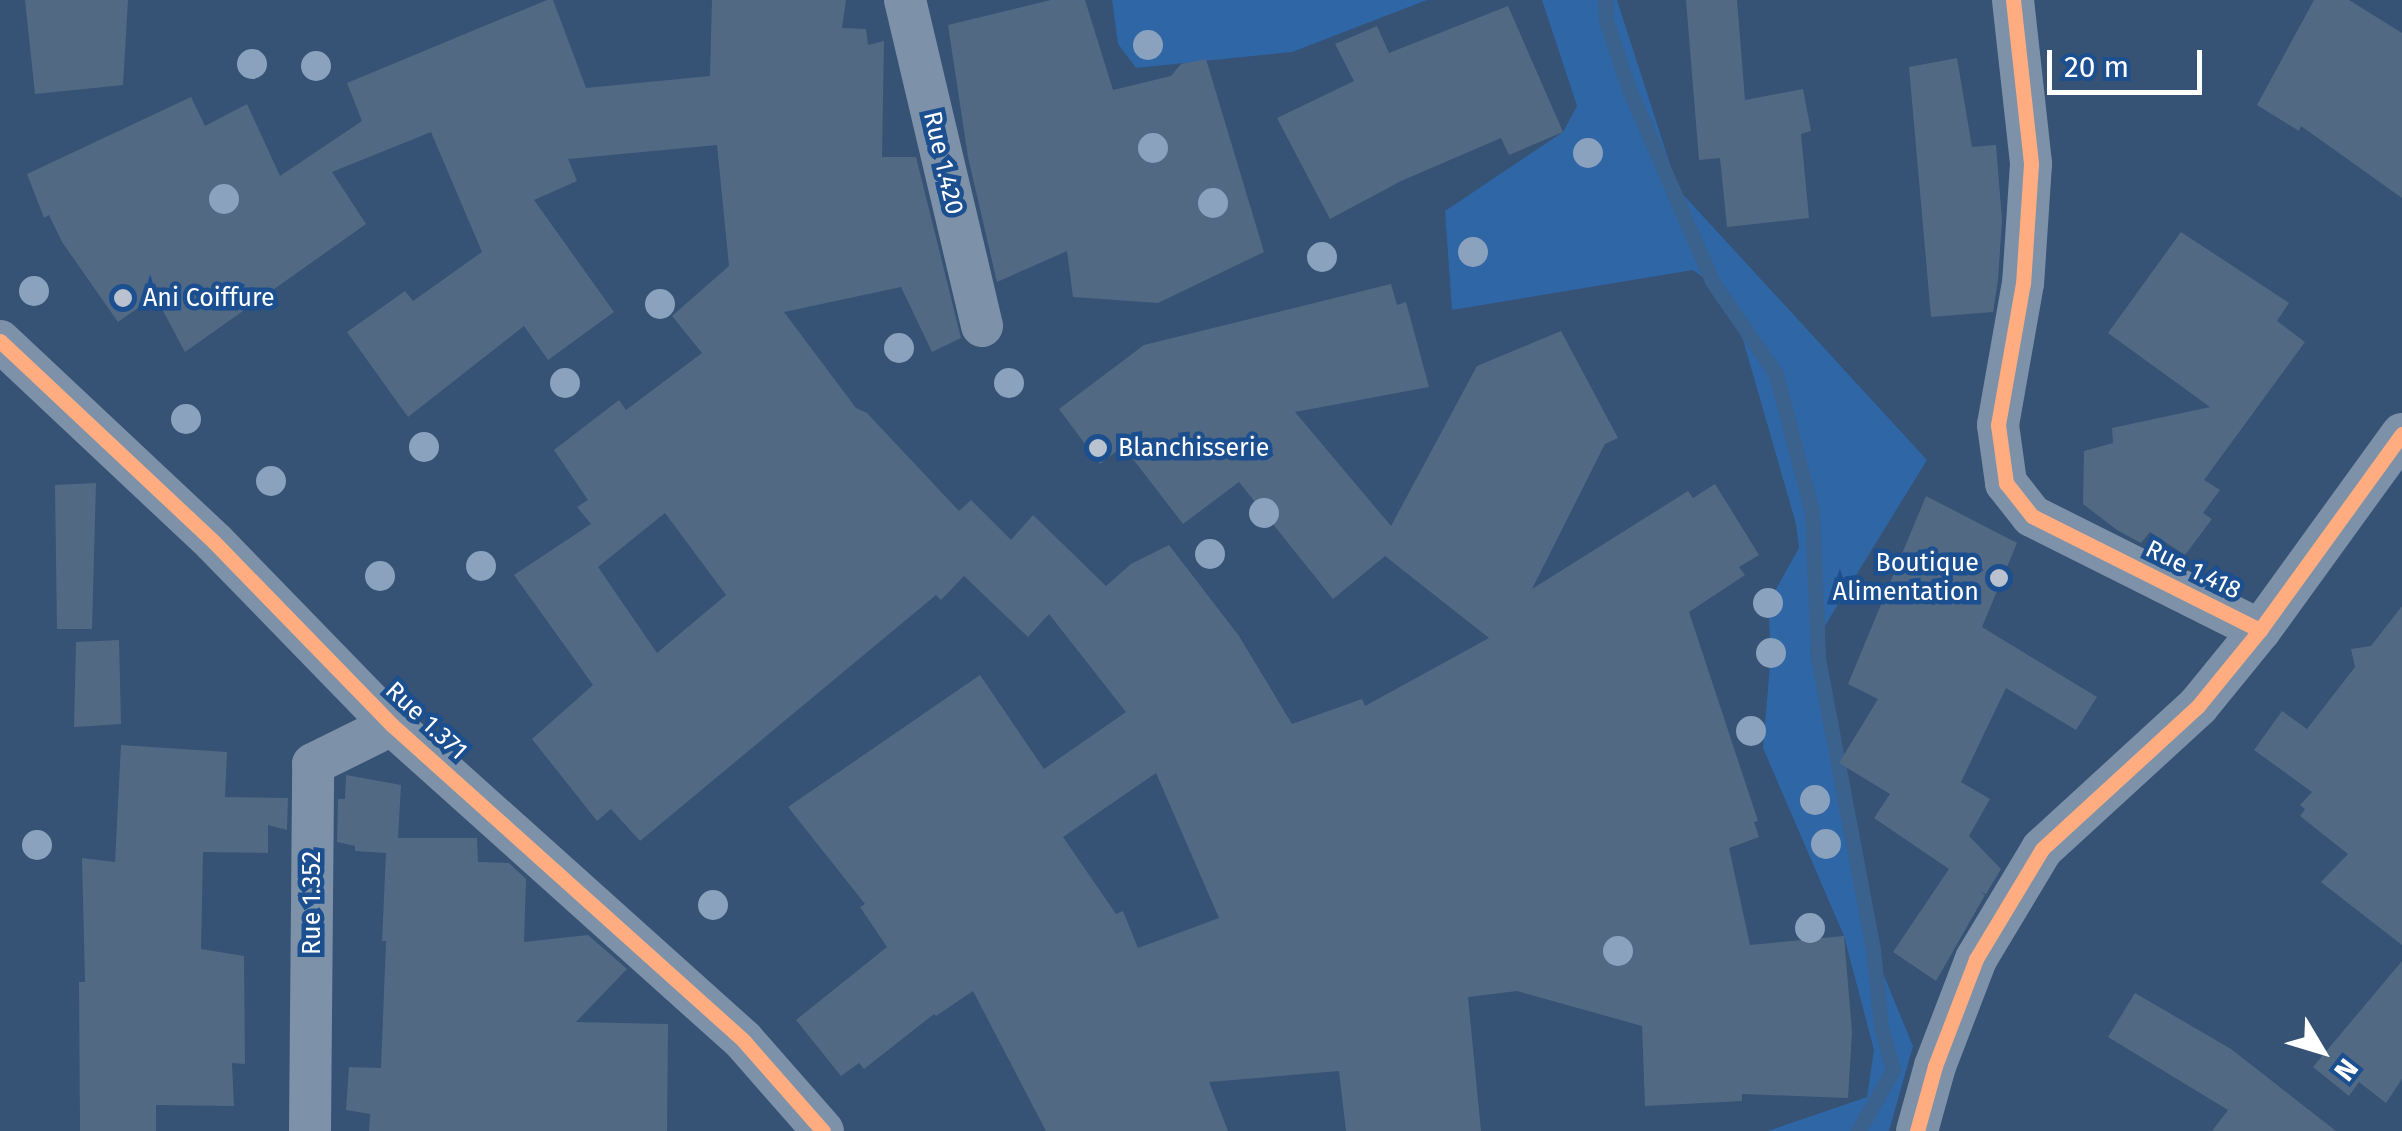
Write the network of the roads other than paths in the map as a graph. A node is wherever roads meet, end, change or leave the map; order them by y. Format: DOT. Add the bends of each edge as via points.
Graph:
graph roads {
  1 [pos="905,0"];
  2 [pos="2013,0"];
  3 [pos="982,326"];
  4 [pos="0,341"];
  5 [pos="2402,434"];
  6 [pos="2260,630"];
  7 [pos="392,726"];
  8 [pos="310,1131"];
  9 [pos="823,1131"];
  10 [pos="1917,1131"];
  1 -- 3 [label="street, Rue 1.420"];
  2 -- 6 [label="street, Rue 1.418" via="2031,164 2024,283 1998,424 2006,482 2032,516"];
  4 -- 7 [label="street, Rue 1.371" via="214,542"];
  5 -- 6 [label="street, Rue 1.418"];
  6 -- 10 [label="street" via="2198,706 2042,849 1976,959"];
  7 -- 8 [label="street, Rue 1.352" via="313,764"];
  7 -- 9 [label="street, Rue 1.371" via="743,1040"];
}
